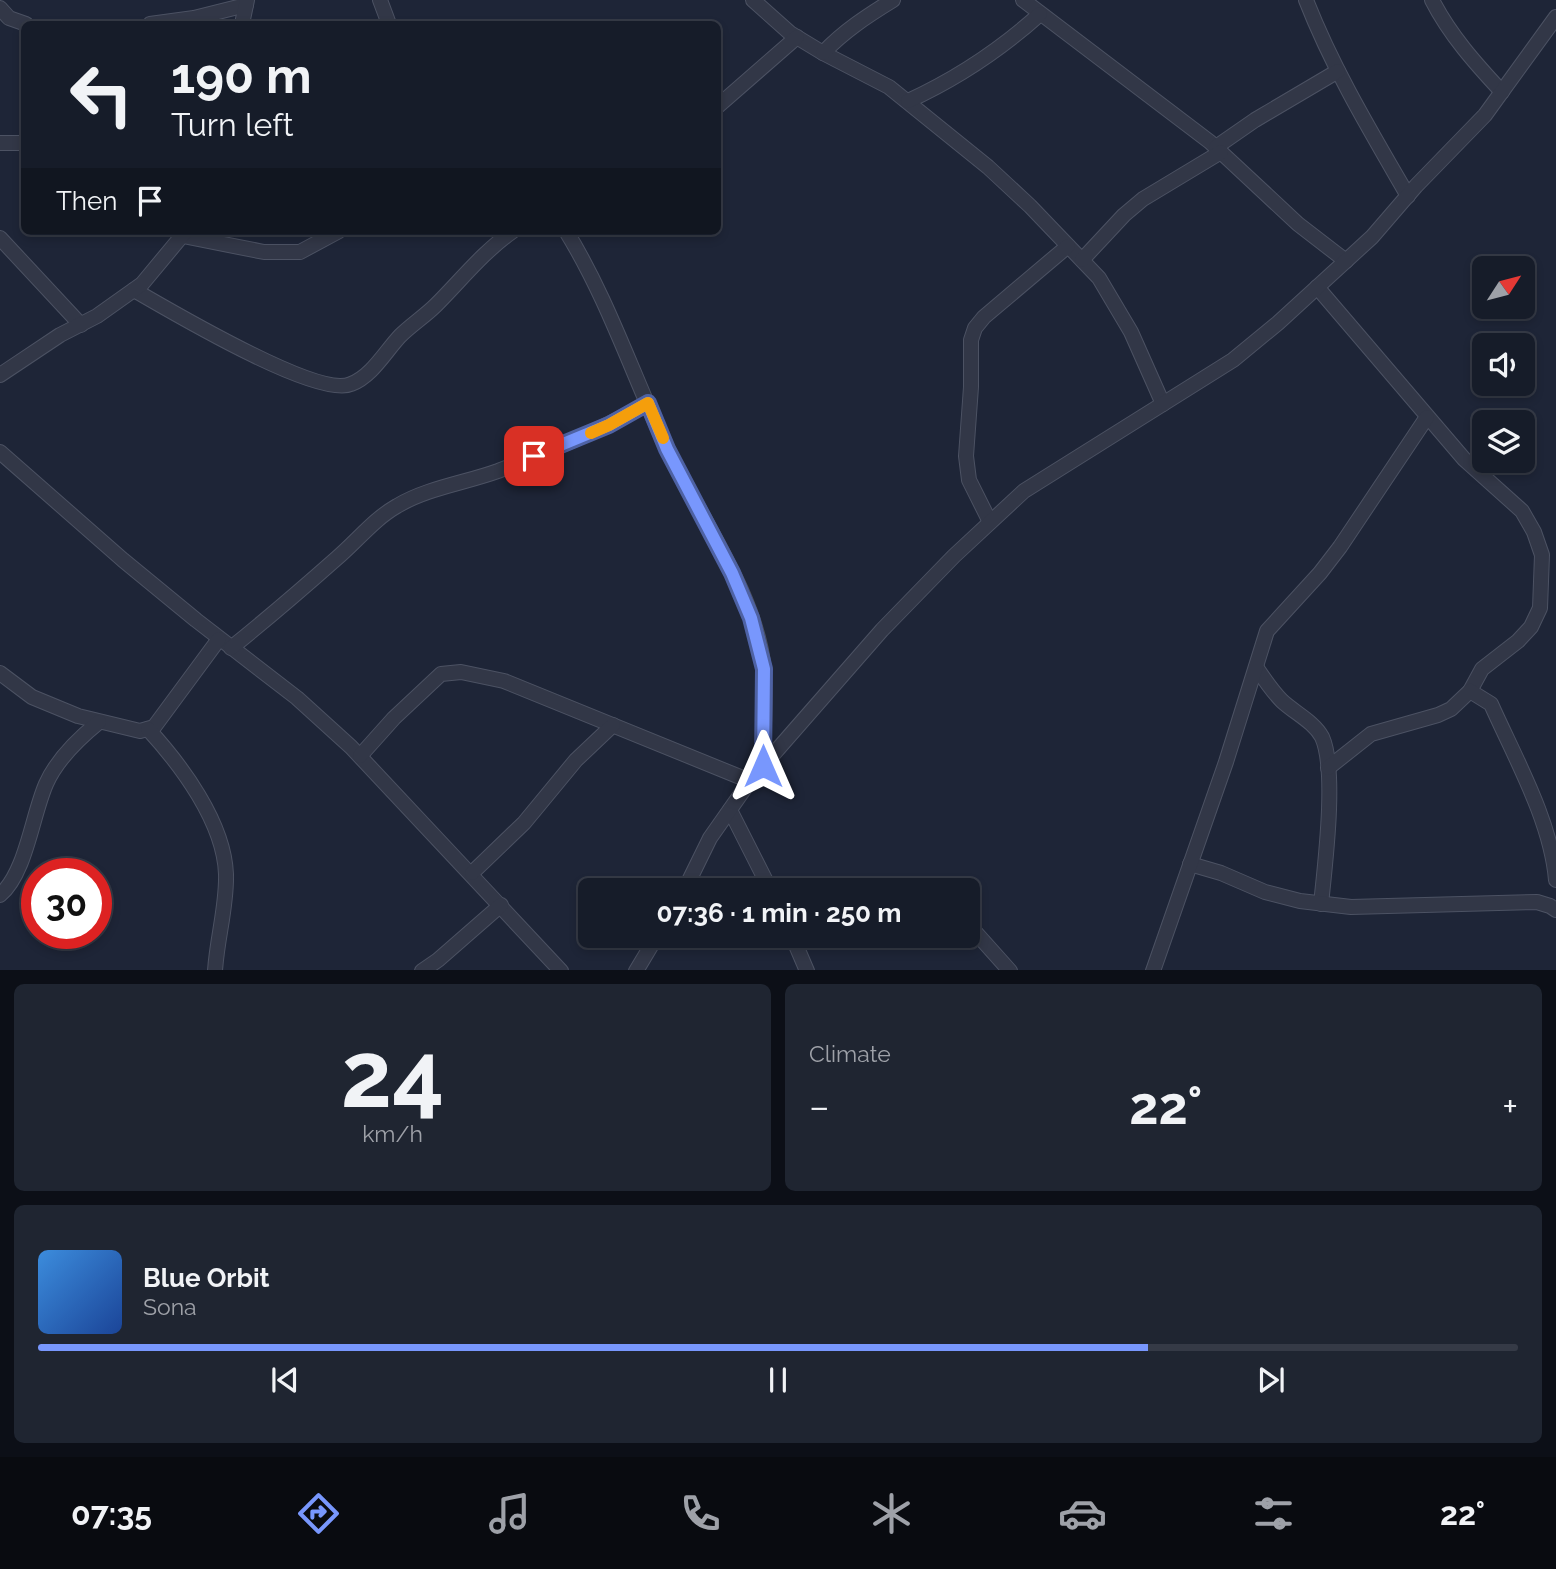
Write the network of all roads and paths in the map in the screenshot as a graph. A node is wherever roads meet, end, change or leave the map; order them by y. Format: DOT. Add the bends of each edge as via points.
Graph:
graph roads {
  1 [pos="380,0"];
  2 [pos="753,0"];
  3 [pos="893,0"];
  4 [pos="1023,0"];
  5 [pos="1306,0"];
  6 [pos="1432,0"];
  7 [pos="247,3"];
  8 [pos="0,8"];
  9 [pos="1040,14"];
  10 [pos="1556,17"];
  11 [pos="172,21"];
  12 [pos="243,21"];
  13 [pos="388,21"];
  14 [pos="21,22"];
  15 [pos="797,37"];
  16 [pos="823,53"];
  17 [pos="1338,71"];
  18 [pos="1502,92"];
  19 [pos="908,102"];
  20 [pos="721,103"];
  21 [pos="0,143"];
  22 [pos="21,143"];
  23 [pos="1218,150"];
  24 [pos="1408,196"];
  25 [pos="184,235"];
  26 [pos="189,235"];
  27 [pos="332,235"];
  28 [pos="507,235"];
  29 [pos="571,235"];
  30 [pos="0,238"];
  31 [pos="1068,246"];
  32 [pos="1082,260"];
  33 [pos="1346,261"];
  34 [pos="1317,287"];
  35 [pos="134,290"];
  36 [pos="81,325"];
  37 [pos="0,375"];
  38 [pos="648,403"];
  39 [pos="1163,404"];
  40 [pos="1427,417"];
  41 [pos="0,452"];
  42 [pos="990,522"];
  43 [pos="225,643"];
  44 [pos="1256,667"];
  45 [pos="0,673"];
  46 [pos="1471,691"];
  47 [pos="99,722"];
  48 [pos="612,725"];
  49 [pos="148,729"];
  50 [pos="360,756"];
  51 [pos="763,766"];
  52 [pos="1328,768"];
  53 [pos="751,781"];
  54 [pos="730,810"];
  55 [pos="1549,823"];
  56 [pos="1190,864"];
  57 [pos="472,873"];
  58 [pos="690,878"];
  59 [pos="764,878"];
  60 [pos="1556,880"];
  61 [pos="0,895"];
  62 [pos="1321,904"];
  63 [pos="501,905"];
  64 [pos="1556,910"];
  65 [pos="980,937"];
  66 [pos="650,948"];
  67 [pos="797,948"];
  68 [pos="215,970"];
  69 [pos="423,970"];
  70 [pos="560,970"];
  71 [pos="637,970"];
  72 [pos="807,970"];
  73 [pos="1009,970"];
  74 [pos="1153,970"];
  1 -- 13 [label="street"];
  2 -- 15 [label="street"];
  3 -- 16 [label="street" via="859,20"];
  4 -- 9 [label="street"];
  5 -- 17 [label="street"];
  6 -- 18 [label="street" via="1468,54"];
  7 -- 11 [label="street"];
  7 -- 12 [label="street"];
  8 -- 14 [label="street"];
  9 -- 19 [label="street" via="991,54"];
  9 -- 23 [label="street"];
  10 -- 18 [label="street"];
  15 -- 16 [label="street"];
  15 -- 20 [label="street"];
  16 -- 19 [label="street" via="889,87"];
  17 -- 23 [label="street" via="1255,120"];
  17 -- 24 [label="street"];
  18 -- 24 [label="street"];
  19 -- 31 [label="street" via="988,167"];
  21 -- 22 [label="street"];
  23 -- 32 [label="street" via="1143,199"];
  23 -- 33 [label="street" via="1298,225"];
  24 -- 33 [label="street"];
  25 -- 35 [label="street"];
  26 -- 27 [label="street" via="264,252 300,252"];
  28 -- 35 [label="street" via="402,334 364,377 349,386 302,377"];
  29 -- 38 [label="street"];
  30 -- 36 [label="street"];
  31 -- 32 [label="street"];
  31 -- 42 [label="street" via="984,317 971,340 966,456 969,480"];
  32 -- 39 [label="street" via="1099,278 1130,332"];
  33 -- 34 [label="street"];
  34 -- 39 [label="street" via="1233,360"];
  34 -- 40 [label="street"];
  35 -- 36 [label="street"];
  36 -- 37 [label="street"];
  38 -- 43 [label="street" via="587,435 397,505 302,589"];
  38 -- 51 [label="street" via="751,618 764,669"];
  39 -- 42 [label="street" via="1024,491"];
  40 -- 44 [label="street" via="1340,547 1267,631"];
  40 -- 46 [label="street" via="1464,459 1522,511 1542,555 1540,608 1531,627 1482,669"];
  41 -- 43 [label="street"];
  42 -- 51 [label="street" via="882,630"];
  43 -- 49 [label="street"];
  43 -- 50 [label="street" via="297,698"];
  44 -- 52 [label="street" via="1276,694 1321,737"];
  44 -- 56 [label="street"];
  45 -- 47 [label="street" via="32,697"];
  46 -- 52 [label="street" via="1438,715 1371,734"];
  46 -- 55 [label="street" via="1491,704"];
  47 -- 49 [label="street"];
  47 -- 61 [label="street" via="63,756 46,782 22,859"];
  48 -- 50 [label="street" via="505,681 449,671 394,718"];
  48 -- 53 [label="street"];
  48 -- 57 [label="street"];
  49 -- 68 [label="street" via="189,781 220,842 226,873"];
  50 -- 57 [label="street"];
  51 -- 53 [label="street"];
  52 -- 62 [label="street"];
  53 -- 54 [label="street"];
  54 -- 58 [label="street"];
  54 -- 59 [label="street"];
  55 -- 60 [label="street"];
  56 -- 62 [label="street" via="1265,892"];
  56 -- 74 [label="street"];
  57 -- 63 [label="street"];
  62 -- 64 [label="street" via="1537,902"];
  63 -- 69 [label="street"];
  63 -- 70 [label="street"];
  65 -- 73 [label="street"];
  66 -- 71 [label="street"];
  67 -- 72 [label="street"];
}
